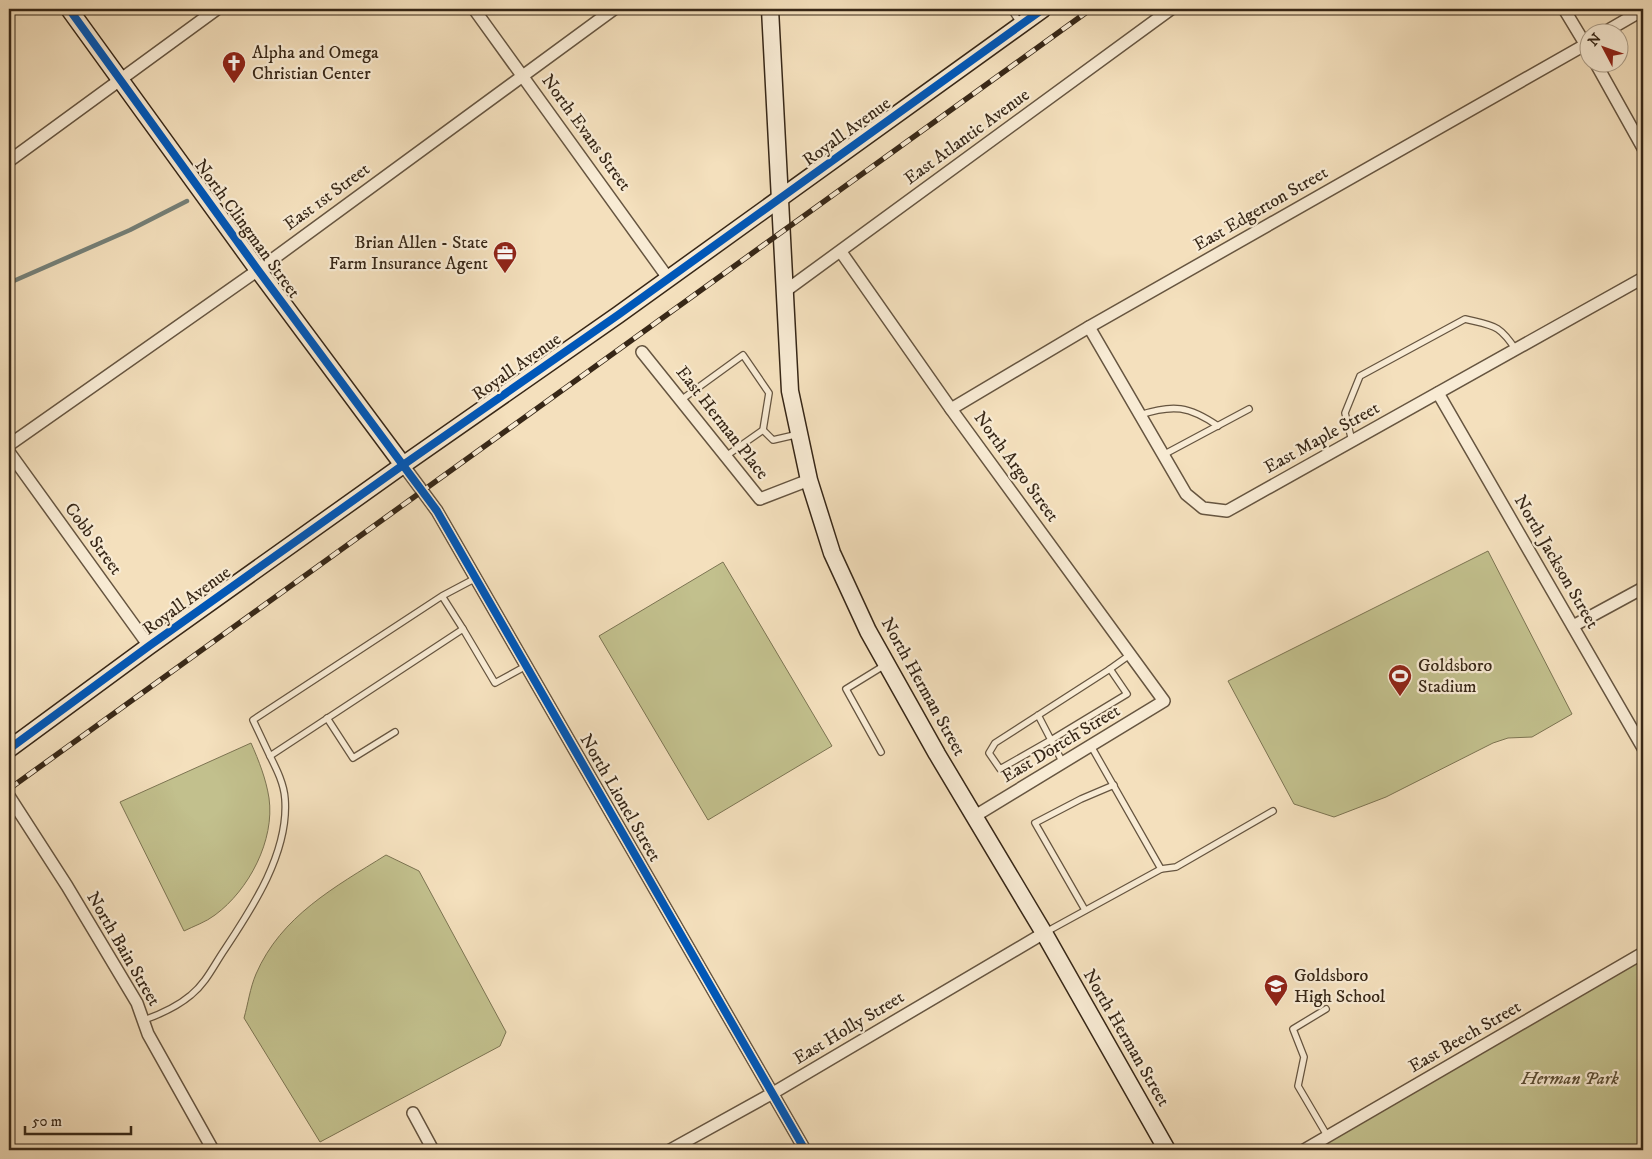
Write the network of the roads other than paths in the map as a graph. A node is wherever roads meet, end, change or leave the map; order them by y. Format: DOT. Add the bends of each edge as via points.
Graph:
graph roads {
  1 [pos="69,9"];
  2 [pos="217,9"];
  3 [pos="474,9"];
  4 [pos="614,9"];
  5 [pos="770,9"];
  6 [pos="1011,9"];
  7 [pos="1043,9"];
  8 [pos="1171,9"];
  9 [pos="1564,9"];
  10 [pos="1643,10"];
  11 [pos="1622,22"];
  12 [pos="1021,24"];
  13 [pos="1580,34"];
  14 [pos="1580,51"];
  15 [pos="1601,72"];
  16 [pos="522,75"];
  17 [pos="120,80"];
  18 [pos="1643,148"];
  19 [pos="9,161"];
  20 [pos="781,198"];
  21 [pos="841,252"];
  22 [pos="258,270"];
  23 [pos="668,278"];
  24 [pos="1643,278"];
  25 [pos="784,292"];
  26 [pos="1089,327"];
  27 [pos="1516,350"];
  28 [pos="642,352"];
  29 [pos="1438,393"];
  30 [pos="681,400"];
  31 [pos="951,409"];
  32 [pos="1249,409"];
  33 [pos="1140,415"];
  34 [pos="1218,426"];
  35 [pos="764,430"];
  36 [pos="799,434"];
  37 [pos="1352,441"];
  38 [pos="9,445"];
  39 [pos="9,452"];
  40 [pos="1163,455"];
  41 [pos="726,456"];
  42 [pos="403,464"];
  43 [pos="808,480"];
  44 [pos="476,578"];
  45 [pos="1643,588"];
  46 [pos="442,596"];
  47 [pos="1573,626"];
  48 [pos="463,629"];
  49 [pos="149,646"];
  50 [pos="1131,654"];
  51 [pos="886,664"];
  52 [pos="527,666"];
  53 [pos="1110,669"];
  54 [pos="1164,702"];
  55 [pos="1038,715"];
  56 [pos="327,718"];
  57 [pos="395,732"];
  58 [pos="1051,740"];
  59 [pos="1091,746"];
  60 [pos="1643,748"];
  61 [pos="9,749"];
  62 [pos="881,752"];
  63 [pos="270,756"];
  64 [pos="1063,763"];
  65 [pos="1114,785"];
  66 [pos="9,796"];
  67 [pos="1273,811"];
  68 [pos="975,816"];
  69 [pos="1161,869"];
  70 [pos="1085,910"];
  71 [pos="1044,933"];
  72 [pos="1643,953"];
  73 [pos="1326,1009"];
  74 [pos="144,1020"];
  75 [pos="773,1093"];
  76 [pos="413,1113"];
  77 [pos="1328,1137"];
  78 [pos="214,1150"];
  79 [pos="434,1150"];
  80 [pos="670,1150"];
  81 [pos="805,1150"];
  82 [pos="1167,1150"];
  83 [pos="1304,1150"];
  1 -- 17 [label="street, North Clingman Street"];
  2 -- 17 [label="street"];
  3 -- 16 [label="street, North Evans Street"];
  4 -- 16 [label="street, East 1st Street"];
  5 -- 20 [label="street, North Herman Street"];
  6 -- 12 [label="lane"];
  7 -- 12 [label="street, Royall Avenue"];
  8 -- 21 [label="street, East Atlantic Avenue"];
  9 -- 13 [label="street"];
  10 -- 11 [label="street"];
  12 -- 20 [label="street, Royall Avenue"];
  14 -- 26 [label="street, East Edgerton Street"];
  15 -- 18 [label="street"];
  16 -- 22 [label="street, East 1st Street"];
  16 -- 23 [label="street, North Evans Street"];
  17 -- 19 [label="street"];
  17 -- 22 [label="street, North Clingman Street"];
  20 -- 23 [label="street, Royall Avenue"];
  20 -- 25 [label="street, North Herman Street"];
  21 -- 25 [label="street, East Atlantic Avenue"];
  21 -- 31 [label="street, North Argo Street"];
  22 -- 38 [label="street, East 1st Street"];
  22 -- 42 [label="street, North Clingman Street"];
  23 -- 42 [label="street, Royall Avenue"];
  24 -- 27 [label="street, East Maple Street"];
  25 -- 36 [label="street, North Herman Street" via="790,391"];
  26 -- 31 [label="street, East Edgerton Street"];
  26 -- 33 [label="street, East Maple Street"];
  27 -- 29 [label="street, East Maple Street"];
  27 -- 37 [label="lane" via="1496,327 1466,318 1360,376 1345,413"];
  28 -- 30 [label="street, East Herman Place"];
  29 -- 37 [label="street, East Maple Street"];
  29 -- 47 [label="street, North Jackson Street"];
  30 -- 35 [label="lane" via="743,355 769,393"];
  30 -- 41 [label="street, East Herman Place"];
  31 -- 50 [label="street, North Argo Street"];
  32 -- 34 [label="lane"];
  33 -- 34 [label="lane" via="1160,408 1179,408 1202,415"];
  33 -- 40 [label="street, East Maple Street"];
  34 -- 40 [label="lane"];
  35 -- 36 [label="lane" via="773,440"];
  35 -- 41 [label="lane"];
  36 -- 43 [label="street, North Herman Street"];
  37 -- 40 [label="street, East Maple Street" via="1227,511 1203,508 1186,494"];
  39 -- 49 [label="street, Cobb Street"];
  41 -- 43 [label="street, East Herman Place" via="760,499"];
  42 -- 44 [label="street, North Lionel Street" via="437,511"];
  42 -- 49 [label="street, Royall Avenue"];
  43 -- 51 [label="street, North Herman Street" via="832,553"];
  44 -- 46 [label="lane"];
  44 -- 52 [label="street, North Lionel Street"];
  45 -- 47 [label="street"];
  46 -- 48 [label="lane"];
  46 -- 63 [label="lane" via="252,720"];
  47 -- 60 [label="street, North Jackson Street"];
  48 -- 52 [label="lane" via="496,682"];
  48 -- 56 [label="lane"];
  49 -- 61 [label="street, Royall Avenue"];
  50 -- 53 [label="lane"];
  50 -- 54 [label="street, North Argo Street"];
  51 -- 62 [label="lane" via="846,689"];
  51 -- 68 [label="street, North Herman Street"];
  52 -- 75 [label="street, North Lionel Street"];
  53 -- 55 [label="lane"];
  53 -- 58 [label="lane" via="1126,694"];
  54 -- 59 [label="street, East Dortch Street"];
  55 -- 58 [label="lane"];
  55 -- 58 [label="lane" via="995,743 989,753 1000,768"];
  56 -- 57 [label="lane" via="353,758"];
  56 -- 63 [label="lane"];
  58 -- 64 [label="lane"];
  59 -- 64 [label="street, East Dortch Street"];
  59 -- 65 [label="lane"];
  63 -- 74 [label="lane" via="280,775 285,799 284,832 250,913 203,984 162,1014"];
  64 -- 68 [label="street, East Dortch Street"];
  65 -- 69 [label="lane"];
  65 -- 70 [label="lane" via="1035,823"];
  66 -- 74 [label="street, North Bain Street" via="112,961"];
  67 -- 69 [label="lane" via="1176,868"];
  68 -- 71 [label="street, North Herman Street"];
  69 -- 70 [label="lane"];
  70 -- 71 [label="lane"];
  71 -- 75 [label="street, East Holly Street"];
  71 -- 82 [label="street, North Herman Street"];
  72 -- 77 [label="street, East Beech Street"];
  73 -- 77 [label="lane" via="1293,1029 1304,1056 1298,1086"];
  74 -- 78 [label="street, North Bain Street" via="148,1034"];
  75 -- 80 [label="street, East Holly Street"];
  75 -- 81 [label="street, North Lionel Street"];
  76 -- 79 [label="street"];
  77 -- 83 [label="street, East Beech Street"];
}
